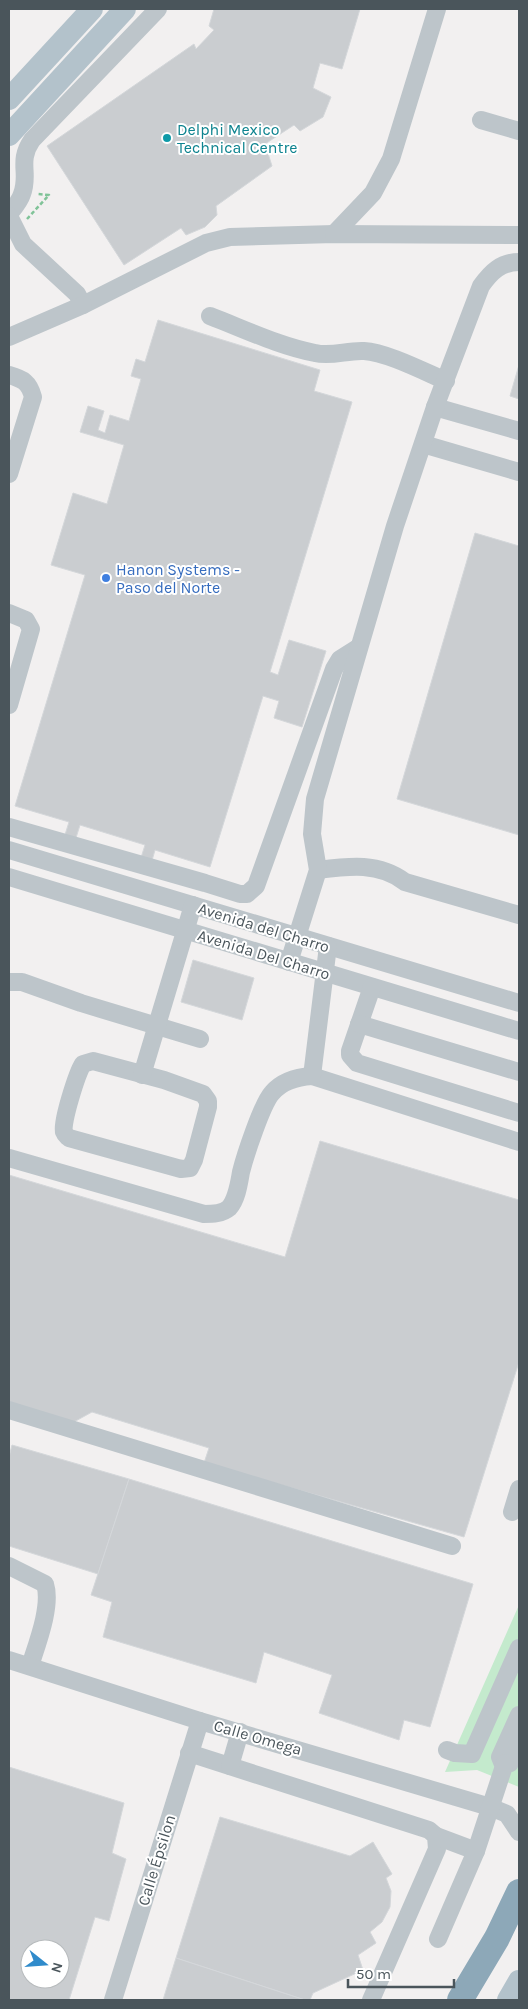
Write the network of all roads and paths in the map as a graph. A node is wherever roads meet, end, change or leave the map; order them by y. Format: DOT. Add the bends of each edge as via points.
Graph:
graph roads {
  1 [pos="92,9"];
  2 [pos="110,9"];
  3 [pos="126,9"];
  4 [pos="158,9"];
  5 [pos="436,9"];
  6 [pos="89,46"];
  7 [pos="9,99"];
  8 [pos="481,120"];
  9 [pos="519,131"];
  10 [pos="9,135"];
  11 [pos="49,195"];
  12 [pos="13,229"];
  13 [pos="334,234"];
  14 [pos="519,236"];
  15 [pos="519,262"];
  16 [pos="83,305"];
  17 [pos="210,316"];
  18 [pos="11,334"];
  19 [pos="9,375"];
  20 [pos="446,381"];
  21 [pos="435,407"];
  22 [pos="519,431"];
  23 [pos="423,444"];
  24 [pos="519,472"];
  25 [pos="9,474"];
  26 [pos="9,612"];
  27 [pos="359,647"];
  28 [pos="9,705"];
  29 [pos="9,827"];
  30 [pos="9,850"];
  31 [pos="318,870"];
  32 [pos="9,877"];
  33 [pos="193,905"];
  34 [pos="519,915"];
  35 [pos="185,930"];
  36 [pos="297,937"];
  37 [pos="328,946"];
  38 [pos="289,962"];
  39 [pos="324,972"];
  40 [pos="9,982"];
  41 [pos="372,987"];
  42 [pos="519,1004"];
  43 [pos="359,1024"];
  44 [pos="157,1027"];
  45 [pos="519,1031"];
  46 [pos="200,1039"];
  47 [pos="519,1072"];
  48 [pos="142,1075"];
  49 [pos="312,1076"];
  50 [pos="519,1113"];
  51 [pos="519,1142"];
  52 [pos="9,1158"];
  53 [pos="9,1410"];
  54 [pos="519,1489"];
  55 [pos="512,1512"];
  56 [pos="452,1546"];
  57 [pos="9,1566"];
  58 [pos="519,1648"];
  59 [pos="9,1660"];
  60 [pos="30,1666"];
  61 [pos="519,1715"];
  62 [pos="200,1721"];
  63 [pos="240,1732"];
  64 [pos="519,1742"];
  65 [pos="447,1750"];
  66 [pos="190,1753"];
  67 [pos="472,1754"];
  68 [pos="503,1760"];
  69 [pos="230,1766"];
  70 [pos="490,1807"];
  71 [pos="513,1813"];
  72 [pos="519,1832"];
  73 [pos="436,1836"];
  74 [pos="476,1851"];
  75 [pos="519,1892"];
  76 [pos="438,1939"];
  77 [pos="519,1981"];
  78 [pos="113,2000"];
  79 [pos="371,2000"];
  80 [pos="460,2000"];
  81 [pos="508,2000"];
  1 -- 7 [label="main road"];
  2 -- 6 [label="main road" via="96,26"];
  3 -- 6 [label="main road"];
  4 -- 12 [label="street" via="26,149 24,182"];
  5 -- 13 [label="street" via="391,159 373,193"];
  6 -- 10 [label="main road"];
  8 -- 9 [label="street"];
  11 -- 12 [label="path"];
  12 -- 16 [label="street" via="77,294"];
  13 -- 14 [label="street"];
  13 -- 16 [label="street" via="217,239"];
  15 -- 20 [label="street" via="500,265 481,286"];
  16 -- 18 [label="street"];
  17 -- 20 [label="street" via="289,347 333,355 365,351"];
  19 -- 25 [label="street" via="30,386 32,397"];
  20 -- 21 [label="street"];
  21 -- 22 [label="street"];
  21 -- 23 [label="street"];
  23 -- 24 [label="street"];
  23 -- 27 [label="street"];
  26 -- 28 [label="street" via="26,620 31,629"];
  27 -- 29 [label="street" via="340,659 334,669 256,886 248,894"];
  27 -- 31 [label="street" via="315,799 312,834"];
  30 -- 33 [label="street, Avenida del Charro"];
  31 -- 34 [label="street" via="370,866 405,882"];
  31 -- 36 [label="street"];
  32 -- 35 [label="street, Avenida Del Charro"];
  33 -- 35 [label="street"];
  33 -- 36 [label="street, Avenida del Charro"];
  35 -- 38 [label="street, Avenida Del Charro"];
  35 -- 44 [label="street"];
  36 -- 37 [label="street, Avenida del Charro"];
  36 -- 38 [label="street"];
  37 -- 39 [label="street"];
  37 -- 42 [label="street, Avenida del Charro"];
  38 -- 39 [label="street, Avenida Del Charro"];
  39 -- 41 [label="street, Avenida Del Charro"];
  39 -- 49 [label="street"];
  40 -- 44 [label="street" via="22,982"];
  41 -- 43 [label="street"];
  41 -- 45 [label="street, Avenida Del Charro"];
  43 -- 47 [label="street"];
  43 -- 50 [label="street" via="350,1051 357,1063"];
  44 -- 46 [label="street"];
  44 -- 48 [label="street"];
  48 -- 48 [label="street" via="93,1061 84,1062 76,1078 63,1132 69,1138 187,1170 194,1160 208,1101 203,1094"];
  49 -- 51 [label="street"];
  49 -- 52 [label="street" via="296,1077 272,1093 232,1203 222,1212 204,1214"];
  53 -- 56 [label="street"];
  54 -- 55 [label="street"];
  57 -- 60 [label="street" via="45,1584 48,1593 41,1632"];
  58 -- 67 [label="street"];
  59 -- 60 [label="street, Calle Omega"];
  60 -- 62 [label="street, Calle Omega"];
  61 -- 68 [label="street"];
  62 -- 63 [label="street, Calle Omega"];
  62 -- 66 [label="street, Calle Épsilon"];
  63 -- 69 [label="street"];
  63 -- 70 [label="street, Calle Omega"];
  64 -- 68 [label="street" via="510,1763"];
  65 -- 67 [label="street"];
  66 -- 69 [label="street"];
  66 -- 78 [label="street, Calle Épsilon"];
  67 -- 68 [label="street"];
  68 -- 70 [label="street"];
  69 -- 73 [label="street" via="429,1830"];
  70 -- 71 [label="street, Calle Omega"];
  70 -- 74 [label="street"];
  71 -- 72 [label="street"];
  73 -- 74 [label="street"];
  73 -- 79 [label="street" via="437,1849"];
  74 -- 76 [label="street"];
  75 -- 80 [label="highway"];
  77 -- 81 [label="main road"];
}
